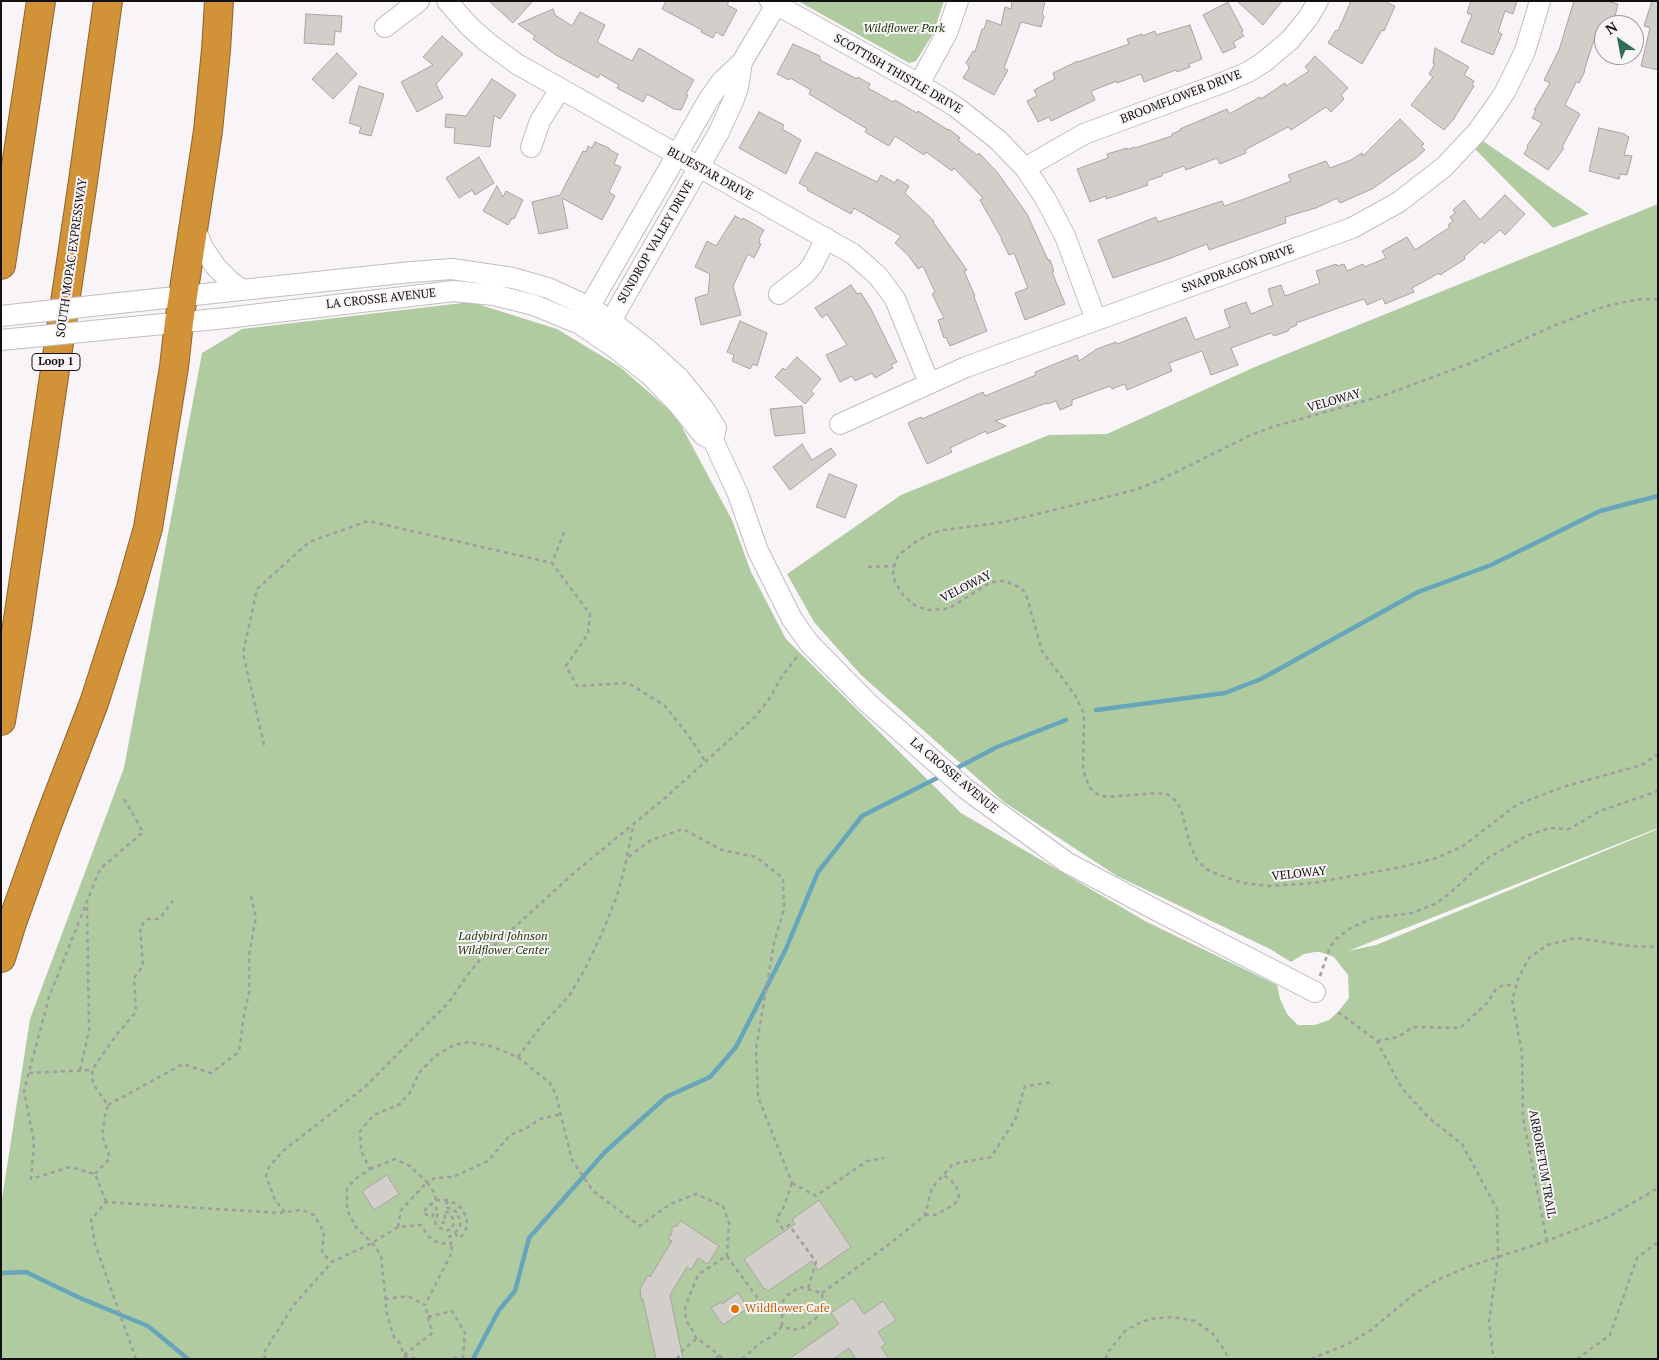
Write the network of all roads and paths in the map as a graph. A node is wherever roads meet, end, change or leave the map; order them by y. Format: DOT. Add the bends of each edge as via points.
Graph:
graph roads {
  1 [pos="41,1"];
  2 [pos="108,1"];
  3 [pos="219,1"];
  4 [pos="419,1"];
  5 [pos="448,1"];
  6 [pos="958,1"];
  7 [pos="1318,1"];
  8 [pos="1540,1"];
  9 [pos="773,3"];
  10 [pos="385,27"];
  11 [pos="742,62"];
  12 [pos="919,84"];
  13 [pos="560,89"];
  14 [pos="531,147"];
  15 [pos="676,154"];
  16 [pos="699,168"];
  17 [pos="1025,168"];
  18 [pos="193,224"];
  19 [pos="826,238"];
  20 [pos="1,264"];
  21 [pos="243,290"];
  22 [pos="779,294"];
  23 [pos="1658,299"];
  24 [pos="181,309"];
  25 [pos="1,316"];
  26 [pos="585,316"];
  27 [pos="1096,320"];
  28 [pos="606,329"];
  29 [pos="1,340"];
  30 [pos="929,383"];
  31 [pos="840,424"];
  32 [pos="564,532"];
  33 [pos="552,562"];
  34 [pos="868,566"];
  35 [pos="894,566"];
  36 [pos="810,643"];
  37 [pos="1,722"];
  38 [pos="264,745"];
  39 [pos="1658,754"];
  40 [pos="705,760"];
  41 [pos="1658,791"];
  42 [pos="124,799"];
  43 [pos="634,822"];
  44 [pos="626,858"];
  45 [pos="252,896"];
  46 [pos="88,901"];
  47 [pos="173,901"];
  48 [pos="1658,947"];
  49 [pos="1,958"];
  50 [pos="1516,987"];
  51 [pos="1315,992"];
  52 [pos="1338,1012"];
  53 [pos="1377,1041"];
  54 [pos="518,1057"];
  55 [pos="80,1070"];
  56 [pos="92,1070"];
  57 [pos="28,1073"];
  58 [pos="1053,1082"];
  59 [pos="108,1105"];
  60 [pos="561,1114"];
  61 [pos="884,1158"];
  62 [pos="370,1169"];
  63 [pos="95,1174"];
  64 [pos="944,1174"];
  65 [pos="427,1182"];
  66 [pos="792,1183"];
  67 [pos="1658,1188"];
  68 [pos="448,1200"];
  69 [pos="436,1201"];
  70 [pos="106,1202"];
  71 [pos="285,1212"];
  72 [pos="456,1212"];
  73 [pos="925,1215"];
  74 [pos="452,1217"];
  75 [pos="445,1222"];
  76 [pos="398,1227"];
  77 [pos="455,1233"];
  78 [pos="1547,1241"];
  79 [pos="1658,1242"];
  80 [pos="372,1243"];
  81 [pos="451,1244"];
  82 [pos="727,1256"];
  83 [pos="1498,1258"];
  84 [pos="332,1262"];
  85 [pos="808,1289"];
  86 [pos="822,1293"];
  87 [pos="385,1299"];
  88 [pos="425,1305"];
  89 [pos="781,1310"];
  90 [pos="428,1317"];
  91 [pos="782,1326"];
  92 [pos="696,1340"];
  93 [pos="719,1355"];
  94 [pos="405,1357"];
  95 [pos="136,1359"];
  96 [pos="266,1359"];
  97 [pos="416,1359"];
  98 [pos="450,1359"];
  99 [pos="677,1359"];
  100 [pos="716,1359"];
  101 [pos="724,1359"];
  102 [pos="742,1359"];
  103 [pos="1106,1359"];
  104 [pos="1228,1359"];
  105 [pos="1311,1359"];
  106 [pos="1495,1359"];
  107 [pos="1577,1359"];
  1 -- 20 [label="highway"];
  2 -- 37 [label="highway, SOUTH MOPAC EXPRESSWAY / Loop 1"];
  3 -- 18 [label="highway" via="208,131"];
  4 -- 10 [label="street"];
  5 -- 13 [label="street, BLUESTAR DRIVE" via="487,42"];
  6 -- 12 [label="street" via="947,33"];
  7 -- 17 [label="street, BROOMFLOWER DRIVE" via="1290,40 1248,72 1084,134"];
  8 -- 27 [label="street, SNAPDRAGON DRIVE" via="1525,51 1495,108 1444,167 1399,202 1352,228"];
  9 -- 11 [label="street, SUNDROP VALLEY DRIVE"];
  9 -- 12 [label="street, SCOTTISH THISTLE DRIVE"];
  11 -- 15 [label="street, SUNDROP VALLEY DRIVE" via="713,93"];
  11 -- 16 [label="street, SUNDROP VALLEY DRIVE" via="734,99"];
  12 -- 17 [label="street, SCOTTISH THISTLE DRIVE" via="986,129"];
  13 -- 14 [label="street" via="540,121"];
  13 -- 15 [label="street, BLUESTAR DRIVE"];
  15 -- 16 [label="street, BLUESTAR DRIVE"];
  15 -- 26 [label="street, SUNDROP VALLEY DRIVE"];
  16 -- 19 [label="street, BLUESTAR DRIVE"];
  16 -- 28 [label="street, SUNDROP VALLEY DRIVE"];
  17 -- 27 [label="street, SCOTTISH THISTLE DRIVE" via="1065,236"];
  18 -- 21 [label="street" via="203,248 216,267"];
  18 -- 24 [label="highway"];
  19 -- 22 [label="street" via="812,266"];
  19 -- 30 [label="street, BLUESTAR DRIVE" via="853,254 888,289 900,310"];
  21 -- 24 [label="street, LA CROSSE AVENUE"];
  21 -- 26 [label="street, LA CROSSE AVENUE" via="452,269 513,278 548,288"];
  23 -- 35 [label="path, VELOWAY" via="1606,306 1382,396 1272,426 1135,490 1005,522 932,534 907,548"];
  24 -- 25 [label="street, LA CROSSE AVENUE, bridge" via="119,303"];
  24 -- 26 [label="street, LA CROSSE AVENUE" via="454,291 494,296"];
  24 -- 29 [label="street, LA CROSSE AVENUE, bridge" via="122,328"];
  24 -- 49 [label="highway" via="148,528 94,703"];
  26 -- 28 [label="street, LA CROSSE AVENUE"];
  27 -- 30 [label="street, SNAPDRAGON DRIVE"];
  28 -- 36 [label="street, LA CROSSE AVENUE" via="704,435 713,440 778,593 792,620"];
  30 -- 31 [label="street, SNAPDRAGON DRIVE"];
  32 -- 33 [label="path"];
  33 -- 38 [label="path" via="368,521 309,542 257,590 243,652"];
  33 -- 40 [label="path" via="590,614 588,634 566,666 577,686 628,683 664,705"];
  34 -- 35 [label="path"];
  35 -- 39 [label="path, VELOWAY" via="895,582 903,595 916,606 928,610 953,606 991,582 1005,581 1021,588 1026,594 1042,651 1075,695 1084,714 1083,769 1090,788 1107,797 1167,794 1181,809 1197,860 1206,869 1243,884 1270,886 1313,882 1437,858 1463,846 1518,804 1566,786 1642,765"];
  36 -- 40 [label="path" via="796,656 756,716"];
  36 -- 51 [label="street, LA CROSSE AVENUE" via="869,704 934,762 1066,862"];
  40 -- 43 [label="path"];
  41 -- 51 [label="path" via="1600,811 1569,828 1549,828 1526,836 1488,858 1435,904 1412,913 1365,921 1345,930 1330,947"];
  42 -- 46 [label="path" via="144,832 100,869"];
  43 -- 44 [label="path"];
  43 -- 71 [label="path" via="484,955 449,1002 365,1087 269,1166 268,1185"];
  44 -- 54 [label="path" via="616,896 585,969 569,996"];
  44 -- 66 [label="path" via="651,840 683,829 722,850 756,857 783,878 784,909 774,943 756,1048 758,1097"];
  45 -- 59 [label="path" via="256,917 249,955 250,993 239,1052 211,1073 183,1064"];
  46 -- 55 [label="path" via="89,1031"];
  46 -- 57 [label="path" via="49,997"];
  47 -- 56 [label="path" via="160,919 148,919 140,927 143,966 134,978 136,1012"];
  48 -- 50 [label="path, ARBORETUM TRAIL" via="1576,938 1547,945 1529,958"];
  50 -- 53 [label="path" via="1505,984 1496,989 1487,1003 1460,1028 1413,1027 1398,1037"];
  50 -- 78 [label="path, ARBORETUM TRAIL" via="1512,1000 1522,1054 1523,1118"];
  52 -- 53 [label="path"];
  53 -- 83 [label="path" via="1400,1087 1429,1118 1462,1144 1496,1209"];
  54 -- 60 [label="path" via="550,1083"];
  54 -- 62 [label="path" via="469,1042 454,1044 435,1056 419,1073 411,1091 400,1104 374,1115 360,1131 361,1151"];
  55 -- 56 [label="path"];
  55 -- 57 [label="path"];
  56 -- 59 [label="path" via="93,1084"];
  57 -- 63 [label="path" via="24,1090 34,1142 31,1180 70,1167"];
  58 -- 64 [label="path" via="1025,1086 1015,1120 990,1157 953,1164"];
  59 -- 63 [label="path" via="102,1135 110,1158"];
  60 -- 65 [label="path" via="540,1119 510,1135 488,1161 453,1178 435,1178"];
  60 -- 82 [label="path" via="572,1160 593,1191 640,1226 670,1204 696,1194 723,1206 729,1223"];
  61 -- 66 [label="path" via="867,1161 816,1196"];
  62 -- 65 [label="path" via="395,1160 410,1166"];
  62 -- 80 [label="path" via="347,1189 347,1209 355,1226"];
  63 -- 70 [label="path"];
  64 -- 73 [label="path" via="932,1188"];
  64 -- 73 [label="path" via="956,1185 959,1197 954,1205 936,1215"];
  65 -- 69 [label="path"];
  65 -- 76 [label="path" via="401,1210"];
  66 -- 85 [label="path" via="783,1210 776,1219 783,1230 789,1226 816,1262"];
  67 -- 78 [label="path, ARBORETUM TRAIL" via="1610,1216"];
  68 -- 69 [label="path"];
  68 -- 72 [label="path" via="445,1207"];
  68 -- 77 [label="path" via="461,1208 466,1218 466,1229 461,1237"];
  69 -- 74 [label="path" via="423,1214 432,1217 436,1208 435,1222 445,1231 452,1229"];
  70 -- 71 [label="path"];
  70 -- 95 [label="path" via="91,1220 95,1244"];
  71 -- 84 [label="path" via="302,1210 314,1215 324,1232 322,1253"];
  72 -- 74 [label="path"];
  72 -- 77 [label="path" via="460,1219"];
  73 -- 86 [label="path"];
  74 -- 75 [label="path" via="444,1212 442,1221"];
  76 -- 80 [label="path"];
  76 -- 81 [label="path" via="420,1225 438,1243"];
  77 -- 81 [label="path" via="449,1237"];
  78 -- 83 [label="path, ARBORETUM TRAIL"];
  79 -- 107 [label="path" via="1637,1258 1610,1335"];
  80 -- 84 [label="path"];
  80 -- 87 [label="path" via="381,1255"];
  81 -- 88 [label="path" via="452,1252"];
  82 -- 89 [label="path" via="764,1308"];
  82 -- 92 [label="path" via="698,1275 687,1302 686,1320"];
  83 -- 105 [label="path, ARBORETUM TRAIL" via="1435,1281 1412,1295 1364,1335"];
  83 -- 106 [label="path" via="1489,1322"];
  84 -- 96 [label="path" via="294,1306 263,1354"];
  85 -- 86 [label="path"];
  85 -- 89 [label="path" via="800,1287 786,1296"];
  86 -- 91 [label="path" via="823,1306 806,1327 793,1330"];
  87 -- 88 [label="path" via="408,1296"];
  87 -- 94 [label="path" via="386,1315"];
  88 -- 90 [label="path"];
  89 -- 91 [label="path"];
  90 -- 94 [label="path" via="432,1332"];
  90 -- 98 [label="path" via="452,1311 465,1332 463,1357"];
  91 -- 102 [label="path"];
  92 -- 93 [label="path"];
  92 -- 99 [label="path"];
  93 -- 100 [label="path"];
  93 -- 101 [label="path"];
  94 -- 97 [label="path"];
  103 -- 104 [label="path" via="1107,1352 1125,1331 1150,1319 1172,1317 1195,1321 1212,1333"];
}
